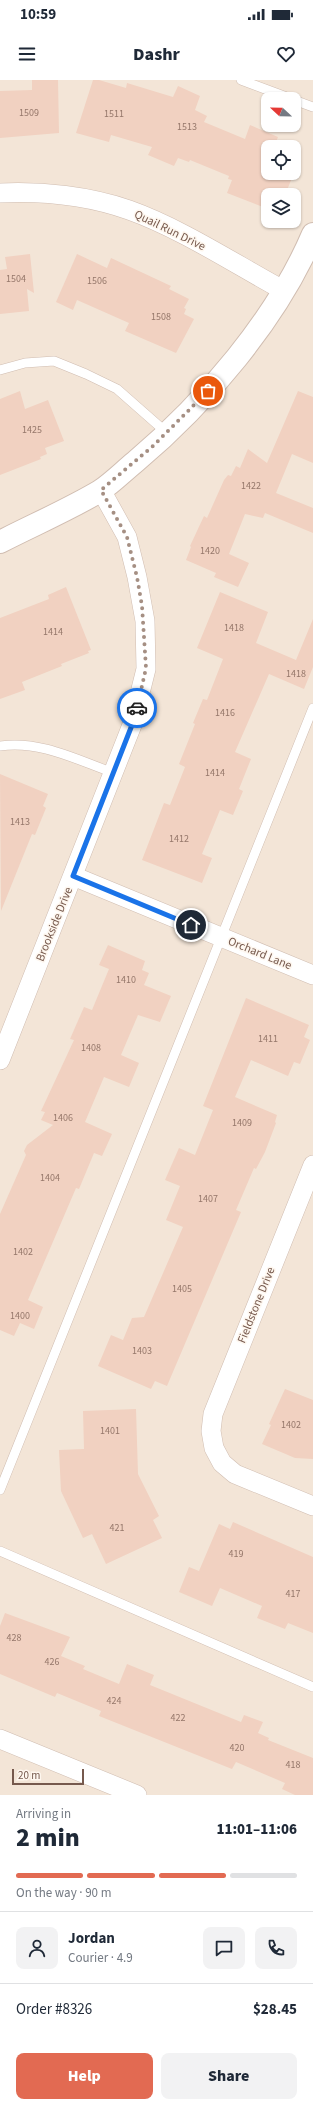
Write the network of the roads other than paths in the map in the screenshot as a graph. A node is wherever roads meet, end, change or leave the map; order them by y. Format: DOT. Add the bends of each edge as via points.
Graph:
graph roads {
  1 [pos="241,80"];
  2 [pos="274,92"];
  3 [pos="301,102"];
  4 [pos="313,107"];
  5 [pos="0,193"];
  6 [pos="313,234"];
  7 [pos="283,290"];
  8 [pos="0,370"];
  9 [pos="167,432"];
  10 [pos="101,490"];
  11 [pos="0,542"];
  12 [pos="313,708"];
  13 [pos="0,746"];
  14 [pos="114,773"];
  15 [pos="73,876"];
  16 [pos="221,937"];
  17 [pos="313,975"];
  18 [pos="0,1060"];
  19 [pos="313,1165"];
  20 [pos="0,1490"];
  21 [pos="313,1506"];
  22 [pos="0,1551"];
  23 [pos="313,1687"];
  24 [pos="0,1739"];
  25 [pos="137,1795"];
  1 -- 2 [label="lane"];
  3 -- 4 [label="lane"];
  5 -- 7 [label="street, Quail Run Drive" via="55,194 128,210 158,222"];
  6 -- 7 [label="street"];
  7 -- 9 [label="street" via="257,330 218,380"];
  8 -- 9 [label="lane" via="25,363 54,361 117,389"];
  9 -- 10 [label="street"];
  10 -- 11 [label="street"];
  10 -- 14 [label="street, Brookside Drive" via="127,537 145,621 146,668 132,725"];
  12 -- 16 [label="lane"];
  13 -- 14 [label="lane" via="36,745"];
  14 -- 15 [label="street, Brookside Drive"];
  15 -- 16 [label="street, Orchard Lane"];
  15 -- 18 [label="street, Brookside Drive"];
  16 -- 17 [label="street, Orchard Lane"];
  16 -- 20 [label="lane"];
  19 -- 21 [label="street, Fieldstone Drive" via="213,1414 211,1431 214,1448 222,1463 235,1474"];
  22 -- 23 [label="lane"];
  24 -- 25 [label="street"];
}
